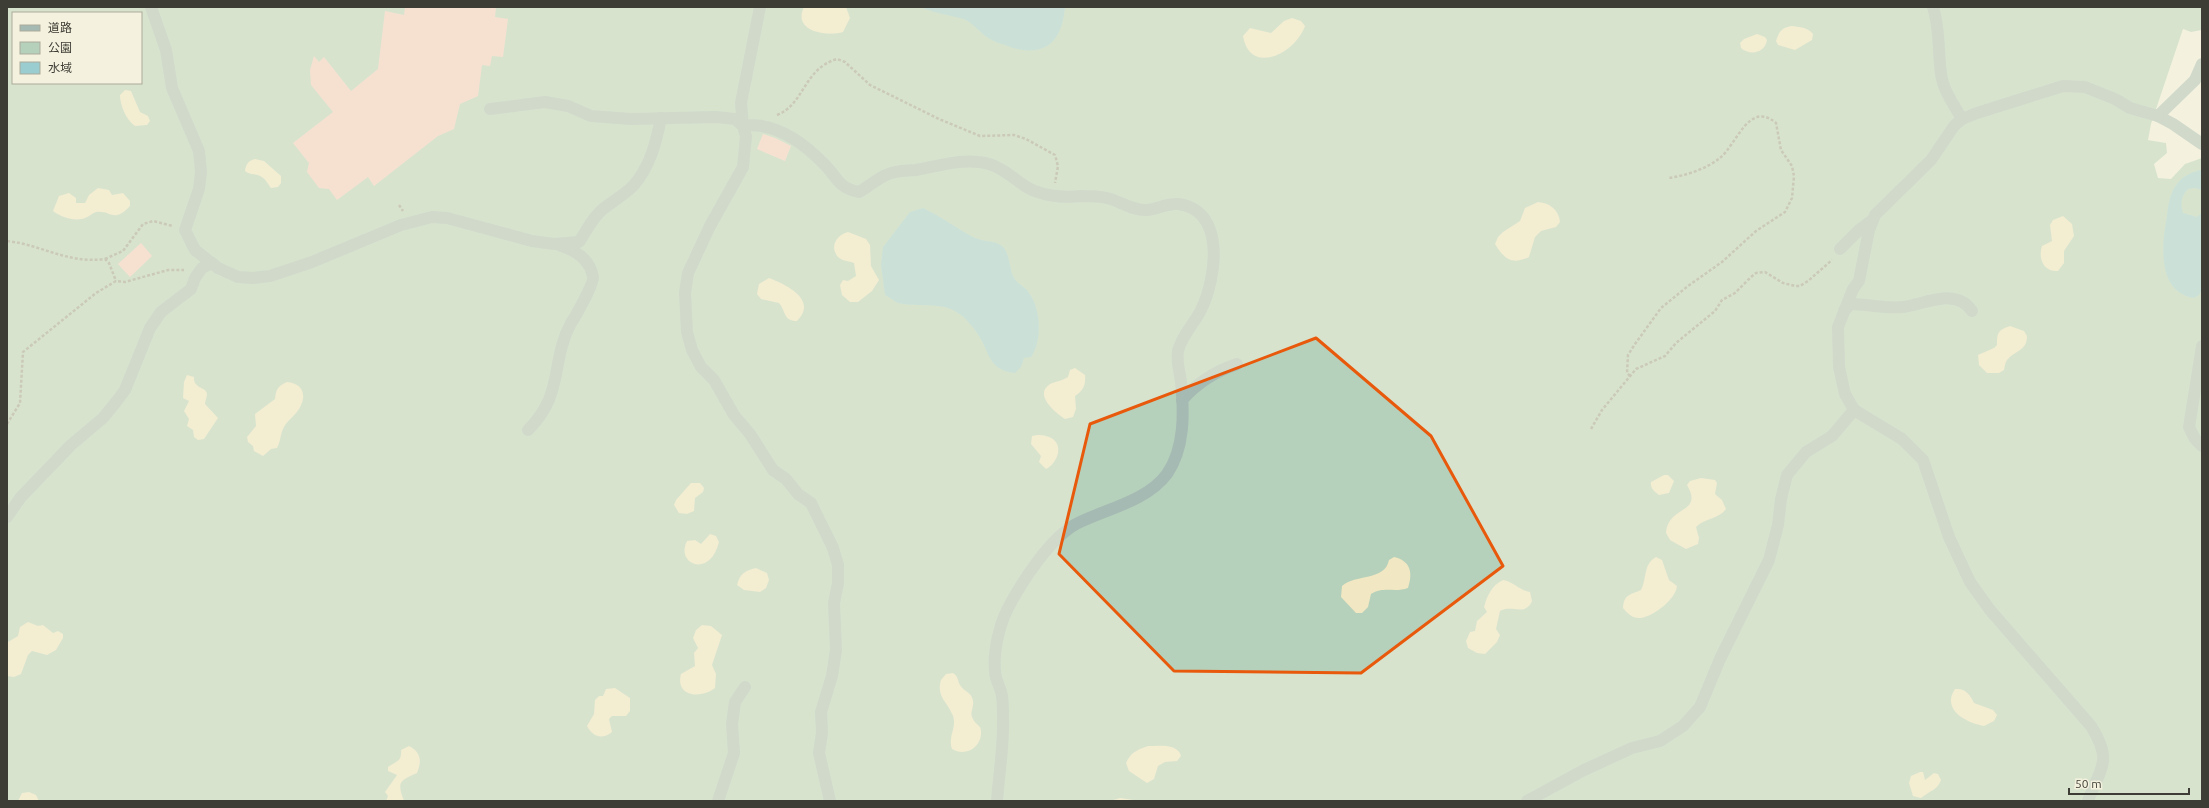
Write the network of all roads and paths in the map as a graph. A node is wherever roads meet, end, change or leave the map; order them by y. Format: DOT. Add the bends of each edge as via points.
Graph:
graph roads {
  1 [pos="151,7"];
  2 [pos="760,7"];
  3 [pos="1933,7"];
  4 [pos="2202,64"];
  5 [pos="490,109"];
  6 [pos="2158,116"];
  7 [pos="661,118"];
  8 [pos="1962,119"];
  9 [pos="757,124"];
  10 [pos="743,126"];
  11 [pos="2202,144"];
  12 [pos="1668,178"];
  13 [pos="1052,195"];
  14 [pos="1871,221"];
  15 [pos="185,230"];
  16 [pos="7,240"];
  17 [pos="554,244"];
  18 [pos="1840,249"];
  19 [pos="105,259"];
  20 [pos="212,263"];
  21 [pos="198,273"];
  22 [pos="116,281"];
  23 [pos="1844,311"];
  24 [pos="1972,311"];
  25 [pos="2202,346"];
  26 [pos="1237,364"];
  27 [pos="1630,376"];
  28 [pos="1182,400"];
  29 [pos="1854,410"];
  30 [pos="7,424"];
  31 [pos="1591,429"];
  32 [pos="528,430"];
  33 [pos="2202,446"];
  34 [pos="7,517"];
  35 [pos="745,687"];
  36 [pos="718,801"];
  37 [pos="830,801"];
  38 [pos="997,801"];
  39 [pos="1527,801"];
  40 [pos="2088,801"];
  1 -- 15 [label="lane" via="166,50 172,88 199,151 199,189"];
  2 -- 10 [label="lane" via="741,103"];
  3 -- 8 [label="lane" via="1940,43 1941,76 1947,93"];
  4 -- 6 [label="lane" via="2195,80"];
  5 -- 7 [label="lane" via="545,102 568,106 591,116"];
  6 -- 8 [label="lane" via="2130,108 2085,87 2063,86"];
  6 -- 11 [label="lane"];
  7 -- 10 [label="lane" via="716,117 735,119"];
  7 -- 17 [label="lane" via="650,161 632,187 603,209 592,221 580,242"];
  8 -- 14 [label="lane" via="1947,134 1931,160"];
  9 -- 10 [label="lane"];
  9 -- 13 [label="lane" via="784,133 804,145 835,179 850,190 859,192 883,176 899,170 914,170 958,162 988,164 1011,174 1026,187"];
  9 -- 13 [label="path" via="786,112 814,73 821,66 837,59 845,62 870,85 939,119 980,136 1020,137 1056,155 1058,166"];
  10 -- 37 [label="lane" via="746,136 743,167 710,226 688,273 685,293 687,332 692,350 702,367 714,380 734,415 750,434 772,470 786,479 798,494 811,503 838,565 834,603 836,650 832,676 821,712 822,733 819,753"];
  12 -- 27 [label="path" via="1712,163 1732,146 1748,121 1758,116 1769,117 1776,123 1781,150 1794,171 1792,198 1785,212 1756,231 1722,262 1688,286 1658,312 1628,355 1627,373"];
  13 -- 28 [label="lane" via="1108,198 1146,210 1181,204 1192,208 1208,222 1214,239 1211,272 1199,314 1178,351"];
  14 -- 18 [label="lane"];
  14 -- 23 [label="lane" via="1862,269"];
  15 -- 19 [label="path" via="153,221 143,224 123,251"];
  15 -- 20 [label="lane" via="195,250"];
  16 -- 19 [label="path" via="24,243 60,256 92,261"];
  17 -- 20 [label="lane" via="491,231 447,218 432,218 401,225 312,262 270,276 238,277"];
  17 -- 32 [label="lane" via="580,253 593,275 593,282 562,345 554,390 547,406 540,419"];
  18 -- 27 [label="path" via="1828,264 1800,286 1783,283 1765,272 1756,273 1735,293 1722,300 1715,311 1676,343 1665,356 1641,366"];
  19 -- 22 [label="path"];
  20 -- 21 [label="lane"];
  21 -- 22 [label="path" via="168,270 126,282"];
  21 -- 34 [label="lane" via="191,289 161,312 150,328 125,390 116,402 103,418 71,445 21,497"];
  22 -- 30 [label="path" via="96,293 23,352 20,403"];
  23 -- 24 [label="lane" via="1850,304 1903,307 1954,298 1967,303"];
  23 -- 29 [label="lane" via="1838,327 1840,367 1845,394"];
  25 -- 33 [label="lane" via="2189,427 2195,440"];
  26 -- 28 [label="lane" via="1203,381"];
  27 -- 31 [label="path" via="1602,410"];
  28 -- 38 [label="lane" via="1181,435 1167,473 1157,485 1141,495 1072,526 1053,543 1036,564 1018,589 1006,613 996,650 994,673 1002,695 1004,721"];
  29 -- 39 [label="lane" via="1832,436 1806,452 1787,475 1769,560 1720,659 1700,707 1683,726 1660,741 1625,751"];
  29 -- 40 [label="lane" via="1902,439 1923,460 1948,537 1970,582 1990,610 2091,726 2102,744 2105,756 2103,766"];
  35 -- 36 [label="lane" via="735,702 732,724 734,753"];
}
